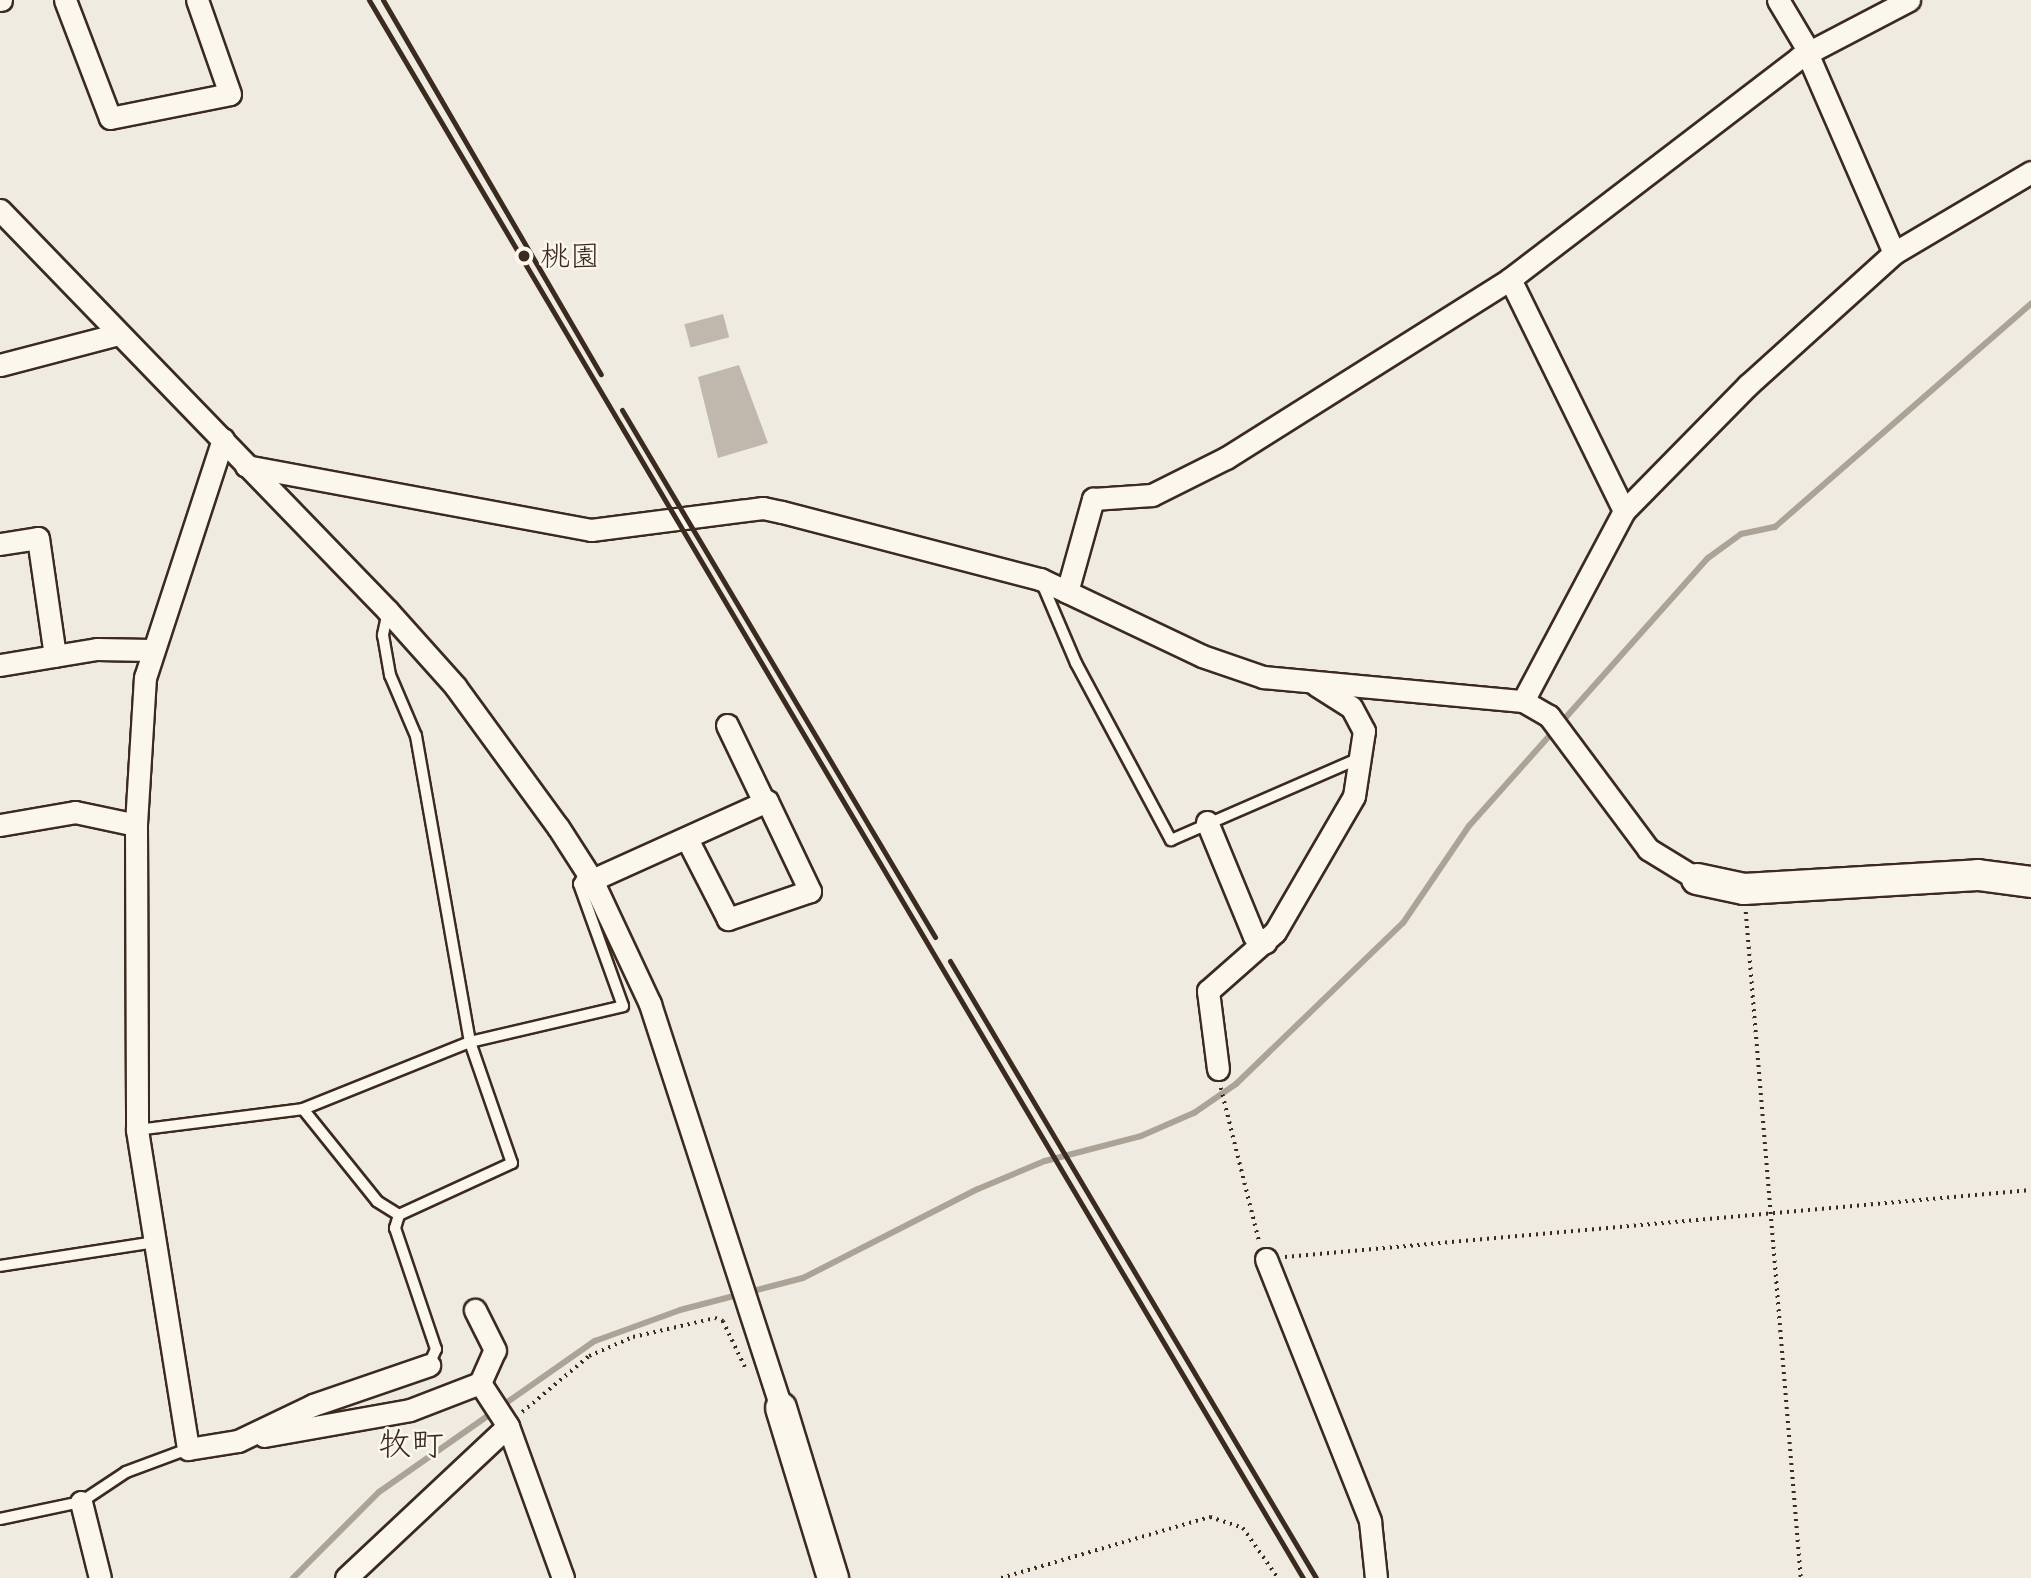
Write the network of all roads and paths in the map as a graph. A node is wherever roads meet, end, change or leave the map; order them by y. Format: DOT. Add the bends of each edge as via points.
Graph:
graph roads {
  1 [pos="65,0"];
  2 [pos="197,0"];
  3 [pos="1778,0"];
  4 [pos="1909,0"];
  5 [pos="1808,53"];
  6 [pos="2031,172"];
  7 [pos="0,210"];
  8 [pos="1894,253"];
  9 [pos="1510,279"];
  10 [pos="118,334"];
  11 [pos="0,365"];
  12 [pos="223,439"];
  13 [pos="246,466"];
  14 [pos="1624,511"];
  15 [pos="0,544"];
  16 [pos="1040,579"];
  17 [pos="1067,592"];
  18 [pos="388,611"];
  19 [pos="151,650"];
  20 [pos="55,656"];
  21 [pos="0,665"];
  22 [pos="1316,685"];
  23 [pos="1523,701"];
  24 [pos="727,725"];
  25 [pos="1364,756"];
  26 [pos="764,802"];
  27 [pos="1208,822"];
  28 [pos="0,825"];
  29 [pos="136,825"];
  30 [pos="687,839"];
  31 [pos="589,875"];
  32 [pos="1697,878"];
  33 [pos="2031,882"];
  34 [pos="1744,889"];
  35 [pos="1265,942"];
  36 [pos="470,1042"];
  37 [pos="1218,1069"];
  38 [pos="303,1109"];
  39 [pos="1224,1111"];
  40 [pos="137,1130"];
  41 [pos="2031,1190"];
  42 [pos="399,1215"];
  43 [pos="1772,1215"];
  44 [pos="155,1242"];
  45 [pos="1266,1259"];
  46 [pos="0,1266"];
  47 [pos="475,1310"];
  48 [pos="429,1365"];
  49 [pos="752,1378"];
  50 [pos="482,1385"];
  51 [pos="781,1408"];
  52 [pos="505,1423"];
  53 [pos="238,1441"];
  54 [pos="188,1449"];
  55 [pos="80,1502"];
  56 [pos="0,1519"];
  57 [pos="100,1578"];
  58 [pos="346,1578"];
  59 [pos="563,1578"];
  60 [pos="833,1578"];
  61 [pos="1002,1578"];
  62 [pos="1278,1578"];
  63 [pos="1376,1578"];
  64 [pos="1801,1578"];
  1 -- 2 [label="street" via="110,118 230,94"];
  3 -- 5 [label="street"];
  4 -- 5 [label="street"];
  5 -- 8 [label="street"];
  5 -- 9 [label="street"];
  6 -- 8 [label="street"];
  7 -- 10 [label="street"];
  8 -- 14 [label="street" via="1748,385"];
  9 -- 14 [label="street"];
  9 -- 17 [label="street" via="1199,474 1139,498 1093,499"];
  10 -- 11 [label="street"];
  10 -- 12 [label="street"];
  12 -- 13 [label="street"];
  12 -- 19 [label="street"];
  13 -- 16 [label="street" via="591,530 763,508"];
  13 -- 18 [label="street"];
  14 -- 23 [label="street"];
  15 -- 20 [label="street" via="38,538"];
  16 -- 17 [label="street"];
  16 -- 27 [label="lane" via="1076,663 1171,840"];
  17 -- 22 [label="street" via="1240,671"];
  18 -- 31 [label="street" via="455,686"];
  18 -- 36 [label="lane" via="383,635 390,675 416,736"];
  19 -- 20 [label="street"];
  19 -- 29 [label="street"];
  20 -- 21 [label="street"];
  22 -- 23 [label="street"];
  22 -- 25 [label="street" via="1351,707 1367,741"];
  23 -- 32 [label="street" via="1549,716 1648,849"];
  24 -- 26 [label="street"];
  25 -- 27 [label="lane" via="1256,807"];
  25 -- 35 [label="street" via="1354,796"];
  26 -- 30 [label="street"];
  26 -- 30 [label="street" via="810,891 728,919"];
  27 -- 35 [label="street" via="1254,936"];
  28 -- 29 [label="street" via="75,812"];
  29 -- 40 [label="street"];
  30 -- 31 [label="street"];
  31 -- 36 [label="lane" via="579,884 623,1006"];
  31 -- 51 [label="street" via="650,1004"];
  32 -- 34 [label="street"];
  33 -- 34 [label="street" via="1978,876"];
  34 -- 43 [label="path"];
  35 -- 37 [label="street" via="1208,991"];
  36 -- 38 [label="lane"];
  36 -- 42 [label="lane" via="512,1163"];
  38 -- 40 [label="lane"];
  38 -- 42 [label="lane" via="377,1201"];
  39 -- 45 [label="path"];
  40 -- 44 [label="street"];
  41 -- 43 [label="path"];
  42 -- 48 [label="lane" via="395,1228 436,1349"];
  43 -- 45 [label="path"];
  43 -- 64 [label="path"];
  44 -- 46 [label="lane"];
  44 -- 54 [label="street"];
  45 -- 63 [label="street" via="1370,1521"];
  47 -- 50 [label="street" via="495,1350"];
  48 -- 53 [label="street" via="313,1405"];
  49 -- 52 [label="path" via="723,1321 715,1318 633,1337 589,1356"];
  50 -- 52 [label="street"];
  50 -- 53 [label="street" via="410,1410"];
  51 -- 60 [label="street"];
  52 -- 58 [label="street"];
  52 -- 59 [label="street"];
  53 -- 54 [label="street"];
  54 -- 55 [label="lane" via="127,1472"];
  55 -- 56 [label="lane"];
  55 -- 57 [label="street"];
  61 -- 62 [label="path" via="1210,1517 1243,1528"];
}
